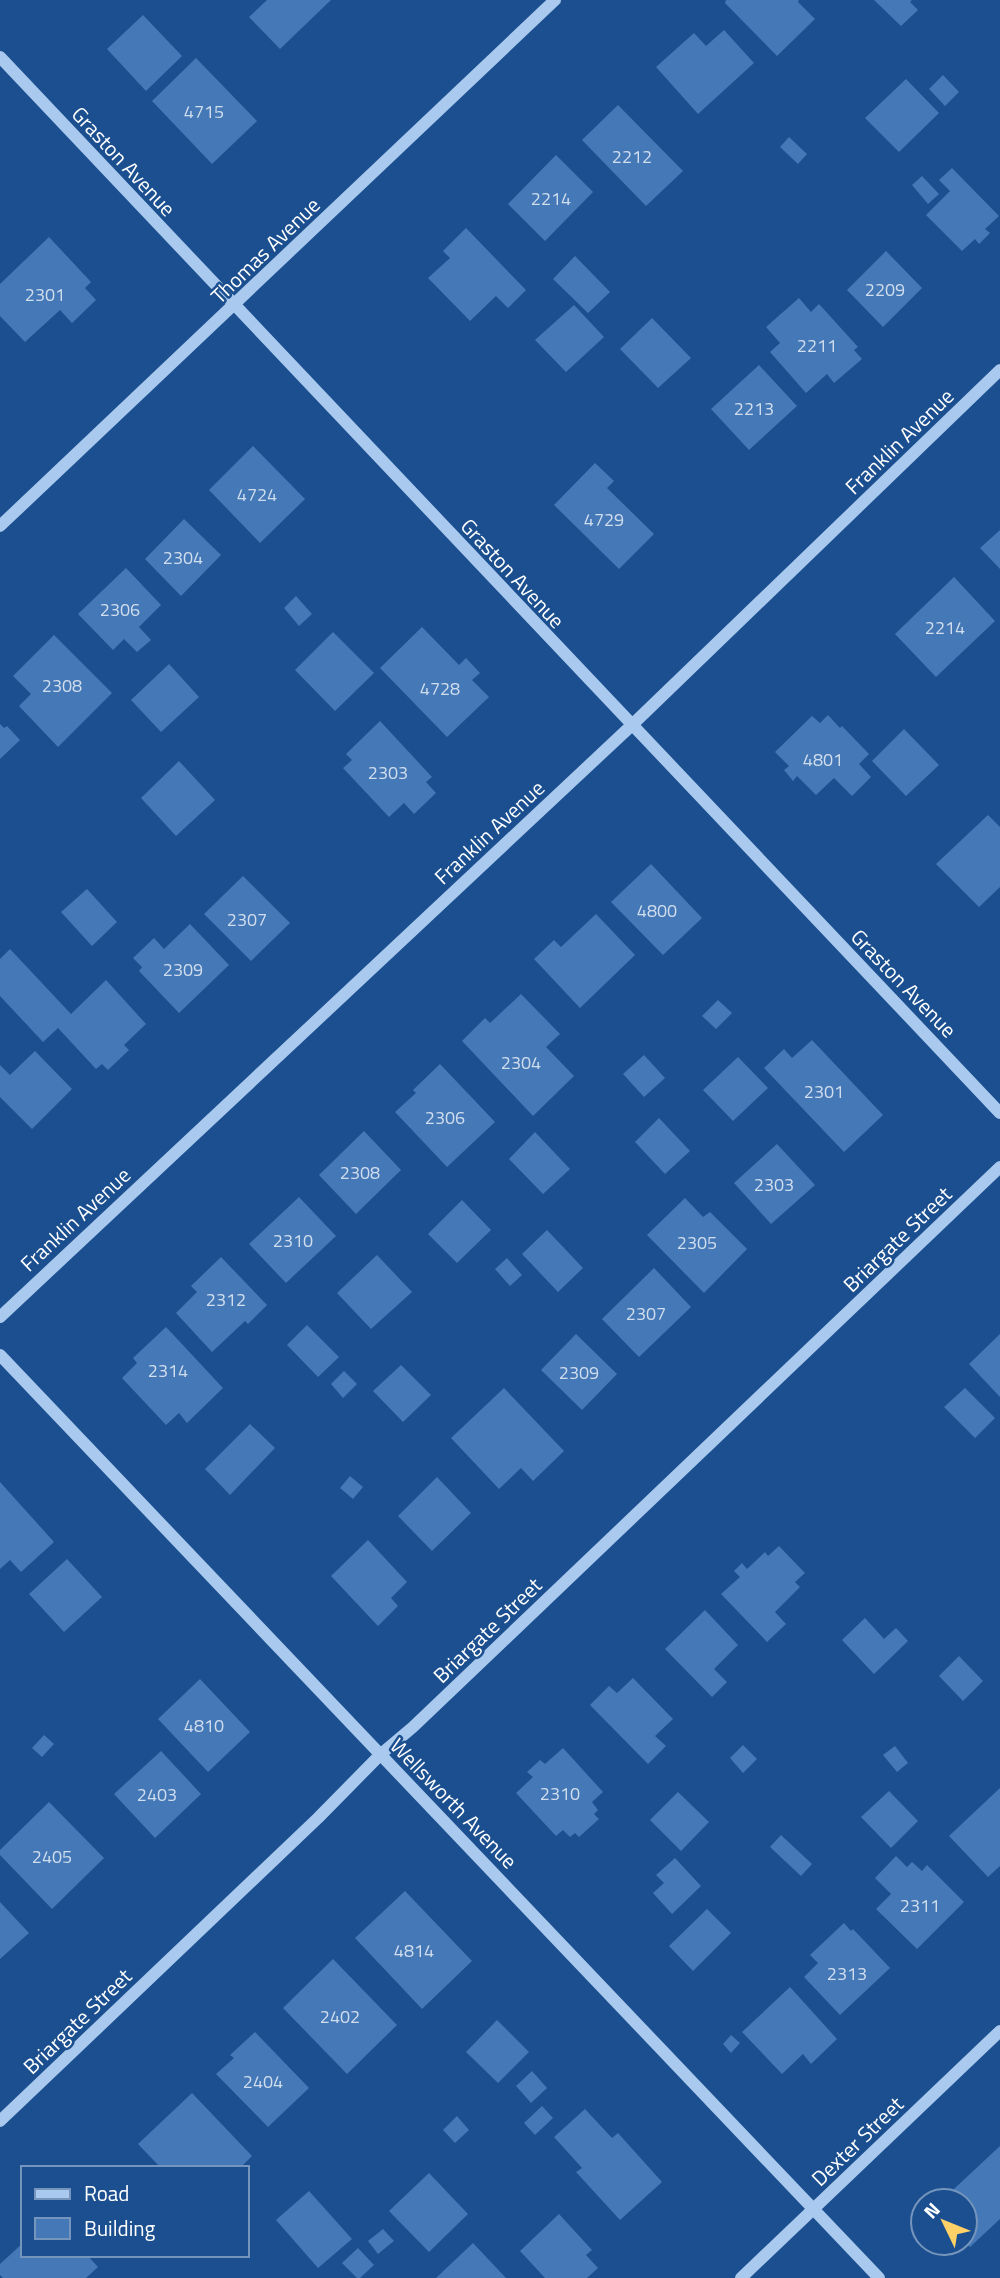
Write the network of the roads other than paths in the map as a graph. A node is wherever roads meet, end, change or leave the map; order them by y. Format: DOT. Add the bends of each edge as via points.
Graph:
graph roads {
  1 [pos="555,0"];
  2 [pos="0,57"];
  3 [pos="234,306"];
  4 [pos="1000,370"];
  5 [pos="0,526"];
  6 [pos="632,725"];
  7 [pos="1000,1113"];
  8 [pos="1000,1167"];
  9 [pos="0,1317"];
  10 [pos="0,1355"];
  11 [pos="381,1754"];
  12 [pos="1000,2031"];
  13 [pos="0,2121"];
  14 [pos="814,2209"];
  15 [pos="741,2278"];
  16 [pos="879,2278"];
  1 -- 3 [label="street, Thomas Avenue"];
  2 -- 3 [label="street, Graston Avenue"];
  3 -- 5 [label="street, Thomas Avenue"];
  3 -- 6 [label="street, Graston Avenue"];
  4 -- 6 [label="street, Franklin Avenue"];
  6 -- 7 [label="street, Graston Avenue"];
  6 -- 9 [label="street, Franklin Avenue"];
  8 -- 11 [label="street, Briargate Street"];
  10 -- 11 [label="street, Wellsworth Avenue"];
  11 -- 13 [label="street, Briargate Street"];
  11 -- 14 [label="street, Wellsworth Avenue"];
  12 -- 14 [label="street, Dexter Street"];
  14 -- 15 [label="street, Dexter Street"];
  14 -- 16 [label="street, Wellsworth Avenue"];
}
